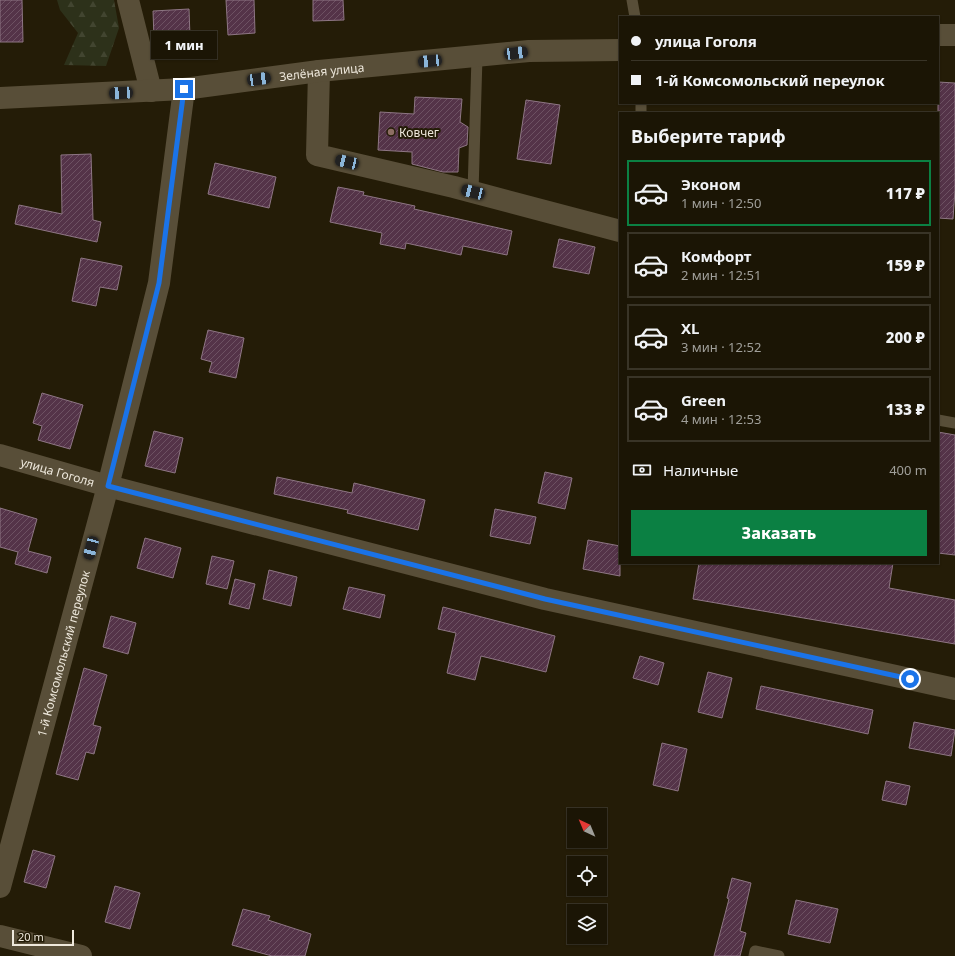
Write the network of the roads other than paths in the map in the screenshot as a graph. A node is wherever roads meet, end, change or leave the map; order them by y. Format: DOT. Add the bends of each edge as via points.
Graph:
graph roads {
  1 [pos="128,0"];
  2 [pos="632,0"];
  3 [pos="635,16"];
  4 [pos="955,35"];
  5 [pos="939,36"];
  6 [pos="619,50"];
  7 [pos="478,57"];
  8 [pos="319,71"];
  9 [pos="184,89"];
  10 [pos="151,92"];
  11 [pos="0,98"];
  12 [pos="473,192"];
  13 [pos="619,231"];
  14 [pos="939,420"];
  15 [pos="955,423"];
  16 [pos="0,455"];
  17 [pos="108,486"];
  18 [pos="955,689"];
  19 [pos="0,887"];
  20 [pos="0,936"];
  21 [pos="81,956"];
  22 [pos="754,956"];
  23 [pos="779,956"];
  1 -- 10 [label="street"];
  2 -- 3 [label="lane"];
  4 -- 5 [label="street"];
  6 -- 7 [label="street, Зелёная улица" via="529,51"];
  7 -- 8 [label="street, Зелёная улица"];
  7 -- 12 [label="lane"];
  8 -- 9 [label="street, Зелёная улица"];
  8 -- 12 [label="street" via="317,155"];
  9 -- 10 [label="street, Зелёная улица"];
  9 -- 17 [label="street, 1-й Комсомольский переулок" via="159,283"];
  10 -- 11 [label="street, Зелёная улица"];
  12 -- 13 [label="street"];
  14 -- 15 [label="lane"];
  16 -- 17 [label="street, улица Гоголя"];
  17 -- 18 [label="street, улица Гоголя" via="545,599"];
  17 -- 19 [label="street, 1-й Комсомольский переулок"];
  20 -- 21 [label="street"];
  22 -- 23 [label="lane" via="755,951"];
}
